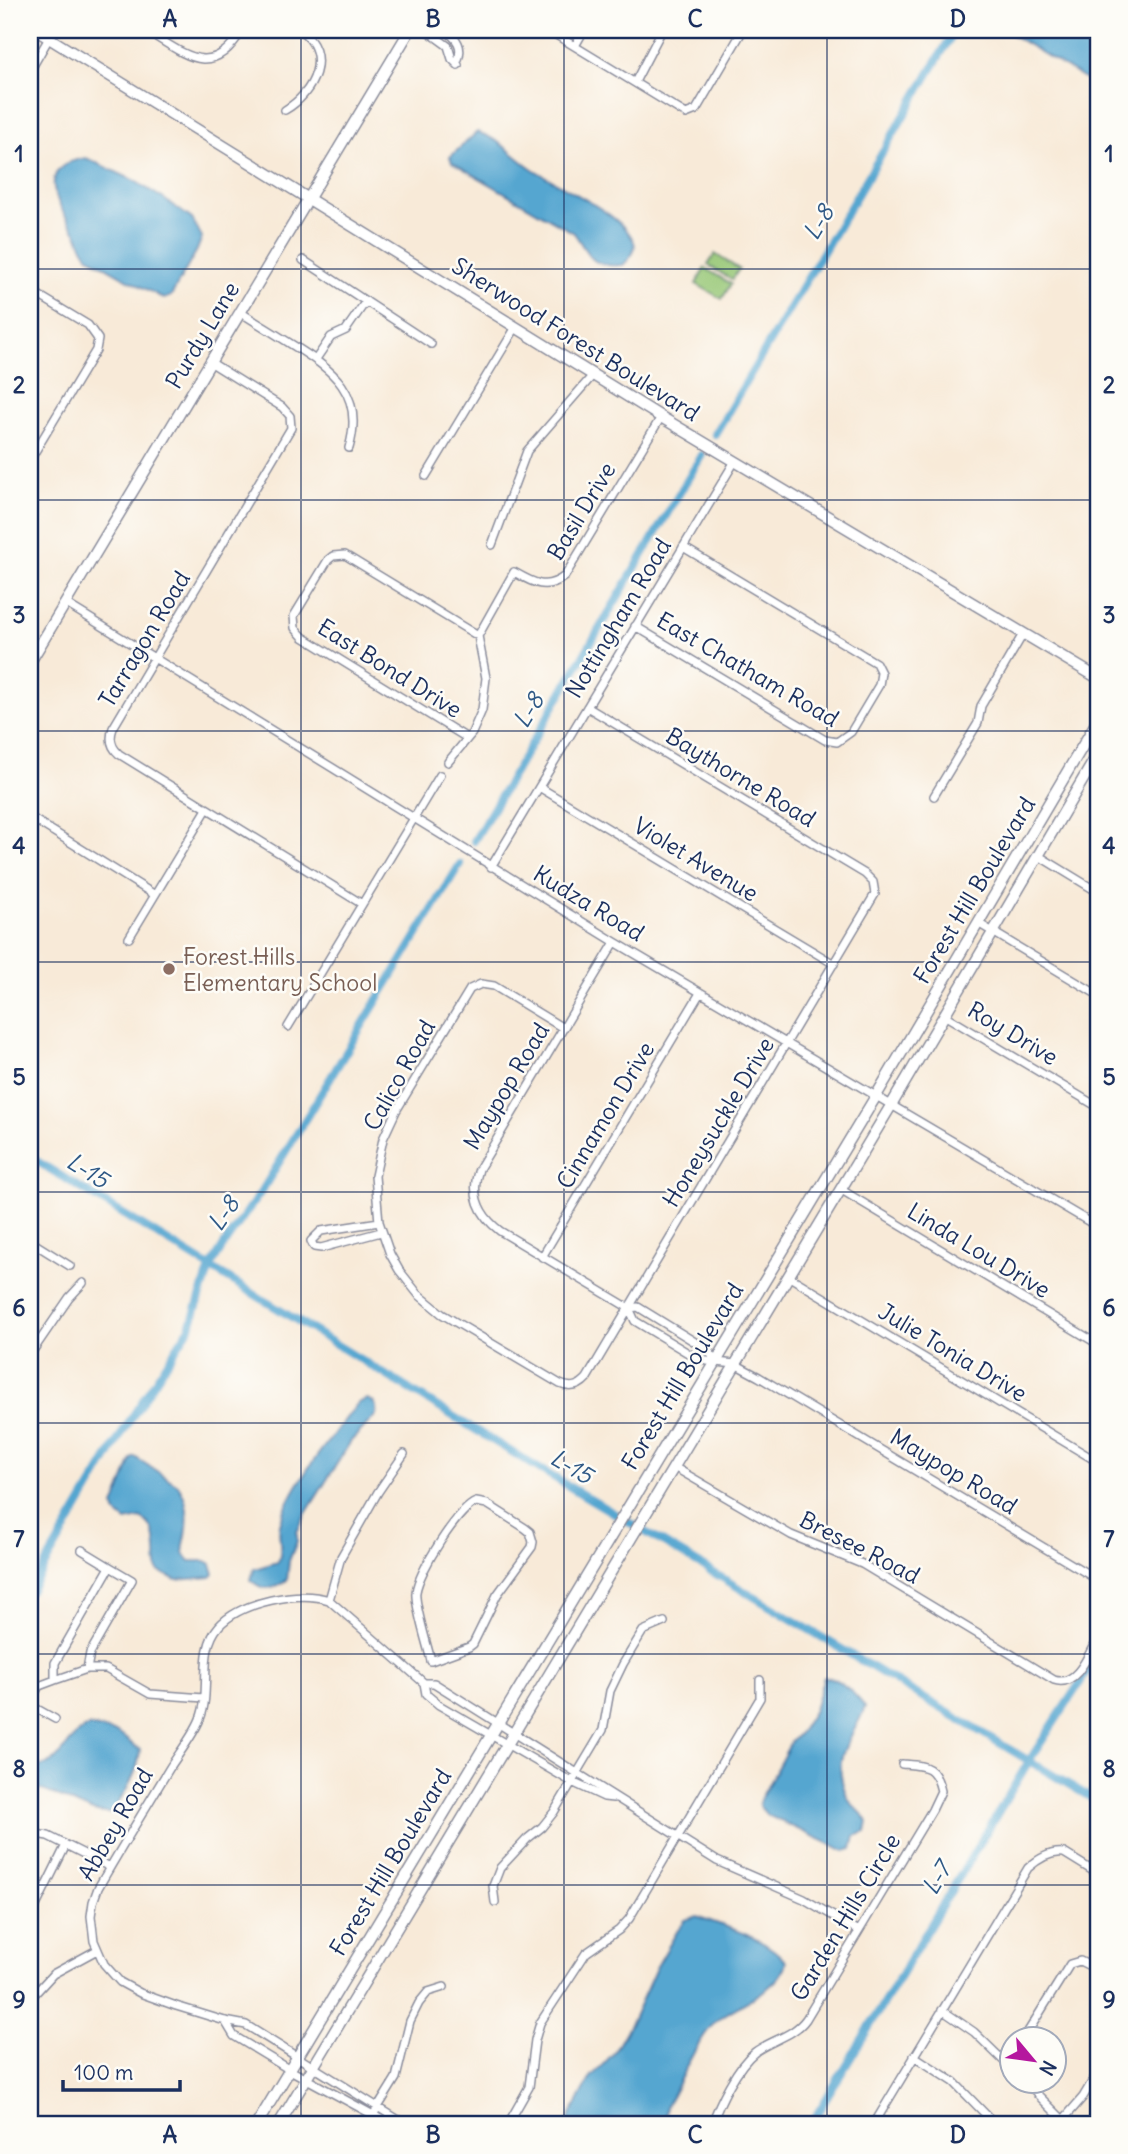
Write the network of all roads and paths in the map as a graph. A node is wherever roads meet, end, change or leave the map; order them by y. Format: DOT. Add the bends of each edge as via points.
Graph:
graph roads {
  1 [pos="36,30"];
  2 [pos="145,30"];
  3 [pos="242,30"];
  4 [pos="300,30"];
  5 [pos="410,30"];
  6 [pos="426,30"];
  7 [pos="445,30"];
  8 [pos="548,30"];
  9 [pos="584,30"];
  10 [pos="662,30"];
  11 [pos="743,30"];
  12 [pos="158,33"];
  13 [pos="49,38"];
  14 [pos="575,46"];
  15 [pos="30,71"];
  16 [pos="635,82"];
  17 [pos="285,110"];
  18 [pos="308,198"];
  19 [pos="303,260"];
  20 [pos="30,290"];
  21 [pos="366,301"];
  22 [pos="240,312"];
  23 [pos="516,327"];
  24 [pos="431,344"];
  25 [pos="316,359"];
  26 [pos="210,362"];
  27 [pos="593,375"];
  28 [pos="661,417"];
  29 [pos="349,448"];
  30 [pos="30,460"];
  31 [pos="734,461"];
  32 [pos="426,475"];
  33 [pos="492,545"];
  34 [pos="683,547"];
  35 [pos="65,603"];
  36 [pos="635,626"];
  37 [pos="1023,634"];
  38 [pos="478,636"];
  39 [pos="155,659"];
  40 [pos="30,662"];
  41 [pos="1098,678"];
  42 [pos="587,707"];
  43 [pos="1098,720"];
  44 [pos="467,738"];
  45 [pos="1098,754"];
  46 [pos="448,762"];
  47 [pos="440,775"];
  48 [pos="539,788"];
  49 [pos="934,796"];
  50 [pos="207,809"];
  51 [pos="30,817"];
  52 [pos="414,818"];
  53 [pos="1039,856"];
  54 [pos="491,867"];
  55 [pos="873,883"];
  56 [pos="1098,892"];
  57 [pos="155,895"];
  58 [pos="362,904"];
  59 [pos="978,923"];
  60 [pos="993,932"];
  61 [pos="129,939"];
  62 [pos="615,942"];
  63 [pos="834,964"];
  64 [pos="700,993"];
  65 [pos="1098,995"];
  66 [pos="944,1015"];
  67 [pos="288,1027"];
  68 [pos="563,1028"];
  69 [pos="786,1044"];
  70 [pos="876,1096"];
  71 [pos="892,1104"];
  72 [pos="1098,1107"];
  73 [pos="840,1189"];
  74 [pos="379,1222"];
  75 [pos="1098,1227"];
  76 [pos="382,1232"];
  77 [pos="30,1241"];
  78 [pos="542,1257"];
  79 [pos="70,1266"];
  80 [pos="788,1276"];
  81 [pos="83,1283"];
  82 [pos="629,1308"];
  83 [pos="1098,1344"];
  84 [pos="30,1355"];
  85 [pos="715,1360"];
  86 [pos="735,1364"];
  87 [pos="587,1378"];
  88 [pos="404,1454"];
  89 [pos="1098,1462"];
  90 [pos="674,1467"];
  91 [pos="82,1550"];
  92 [pos="110,1567"];
  93 [pos="1098,1580"];
  94 [pos="416,1597"];
  95 [pos="329,1600"];
  96 [pos="664,1622"];
  97 [pos="1098,1637"];
  98 [pos="87,1669"];
  99 [pos="54,1680"];
  100 [pos="760,1680"];
  101 [pos="424,1683"];
  102 [pos="204,1698"];
  103 [pos="30,1703"];
  104 [pos="55,1718"];
  105 [pos="498,1722"];
  106 [pos="489,1736"];
  107 [pos="511,1740"];
  108 [pos="902,1764"];
  109 [pos="576,1773"];
  110 [pos="572,1782"];
  111 [pos="617,1799"];
  112 [pos="30,1833"];
  113 [pos="677,1838"];
  114 [pos="66,1845"];
  115 [pos="110,1867"];
  116 [pos="1098,1874"];
  117 [pos="495,1902"];
  118 [pos="30,1918"];
  119 [pos="859,1931"];
  120 [pos="97,1950"];
  121 [pos="1098,1970"];
  122 [pos="444,1987"];
  123 [pos="30,1998"];
  124 [pos="942,2010"];
  125 [pos="225,2021"];
  126 [pos="1033,2024"];
  127 [pos="998,2055"];
  128 [pos="914,2056"];
  129 [pos="299,2058"];
  130 [pos="314,2067"];
  131 [pos="290,2070"];
  132 [pos="1098,2072"];
  133 [pos="307,2079"];
  134 [pos="1036,2094"];
  135 [pos="375,2111"];
  136 [pos="1065,2122"];
  137 [pos="257,2124"];
  138 [pos="279,2124"];
  139 [pos="390,2124"];
  140 [pos="405,2124"];
  141 [pos="508,2124"];
  142 [pos="712,2124"];
  143 [pos="874,2124"];
  144 [pos="995,2124"];
  1 -- 13 [label="main road, Sherwood Forest Boulevard"];
  2 -- 12 [label="street"];
  3 -- 12 [label="street" via="230,49 209,59 191,56"];
  4 -- 17 [label="street" via="316,48 317,70 304,95"];
  5 -- 18 [label="main road, Purdy Lane"];
  6 -- 7 [label="street" via="448,46 458,63 460,46"];
  8 -- 14 [label="street"];
  9 -- 14 [label="street"];
  10 -- 16 [label="street"];
  11 -- 16 [label="street" via="692,114"];
  13 -- 15 [label="street"];
  13 -- 18 [label="main road, Sherwood Forest Boulevard"];
  14 -- 16 [label="street"];
  18 -- 22 [label="main road, Purdy Lane"];
  18 -- 23 [label="main road, Sherwood Forest Boulevard"];
  19 -- 21 [label="street"];
  20 -- 30 [label="street" via="88,325 96,333 98,345"];
  21 -- 24 [label="street"];
  21 -- 25 [label="street" via="346,330 331,337"];
  22 -- 25 [label="street"];
  22 -- 26 [label="main road, Purdy Lane"];
  23 -- 27 [label="main road, Sherwood Forest Boulevard"];
  23 -- 32 [label="street"];
  25 -- 29 [label="street" via="334,374 349,398 353,426"];
  26 -- 35 [label="main road, Purdy Lane"];
  26 -- 39 [label="street, Tarragon Road" via="282,407 290,416 291,428"];
  27 -- 28 [label="main road, Sherwood Forest Boulevard"];
  27 -- 33 [label="street" via="527,451"];
  28 -- 31 [label="main road, Sherwood Forest Boulevard"];
  28 -- 38 [label="street, Basil Drive" via="565,576 542,585 514,572"];
  31 -- 34 [label="street, Nottingham Road"];
  31 -- 37 [label="main road, Sherwood Forest Boulevard"];
  34 -- 36 [label="street, Nottingham Road"];
  34 -- 36 [label="street, East Chatham Road" via="871,659 879,668 879,685 851,733 836,742 825,740"];
  35 -- 39 [label="street, Kudza Road"];
  35 -- 40 [label="main road, Purdy Lane"];
  36 -- 42 [label="street, Nottingham Road"];
  37 -- 41 [label="main road, Sherwood Forest Boulevard"];
  37 -- 49 [label="street"];
  38 -- 44 [label="street" via="486,691"];
  38 -- 44 [label="street, East Bond Drive" via="345,555 333,556 325,564 294,616 295,628 303,637"];
  39 -- 50 [label="street, Tarragon Road" via="113,728 112,745 119,754"];
  39 -- 52 [label="street, Kudza Road"];
  42 -- 48 [label="street, Nottingham Road"];
  42 -- 55 [label="street, Baythorne Road"];
  43 -- 59 [label="main road, Forest Hill Boulevard"];
  44 -- 46 [label="street"];
  45 -- 53 [label="main road, Forest Hill Boulevard"];
  47 -- 52 [label="street"];
  48 -- 54 [label="street, Nottingham Road"];
  48 -- 63 [label="street, Violet Avenue"];
  50 -- 57 [label="street"];
  50 -- 58 [label="street, Tarragon Road"];
  51 -- 57 [label="street"];
  52 -- 54 [label="street, Kudza Road"];
  52 -- 58 [label="street"];
  53 -- 56 [label="street"];
  53 -- 60 [label="main road, Forest Hill Boulevard"];
  54 -- 62 [label="street, Kudza Road"];
  55 -- 63 [label="street, Honeysuckle Drive" via="873,900"];
  57 -- 61 [label="street"];
  58 -- 67 [label="street"];
  59 -- 60 [label="street"];
  59 -- 70 [label="main road, Forest Hill Boulevard"];
  60 -- 65 [label="street"];
  60 -- 66 [label="main road, Forest Hill Boulevard"];
  62 -- 64 [label="street, Kudza Road"];
  62 -- 68 [label="street, Maypop Road"];
  63 -- 69 [label="street, Honeysuckle Drive"];
  64 -- 69 [label="street, Kudza Road"];
  64 -- 78 [label="street, Cinnamon Drive"];
  66 -- 71 [label="main road, Forest Hill Boulevard"];
  66 -- 72 [label="street, Roy Drive"];
  68 -- 74 [label="street, Calico Road" via="494,986 475,985 467,993 383,1139 376,1176"];
  68 -- 78 [label="street, Maypop Road" via="476,1180 476,1198 486,1220"];
  69 -- 70 [label="street, Kudza Road"];
  69 -- 82 [label="street, Honeysuckle Drive"];
  70 -- 71 [label="street, Kudza Road"];
  70 -- 85 [label="main road, Forest Hill Boulevard"];
  71 -- 73 [label="main road, Forest Hill Boulevard"];
  71 -- 75 [label="street, Kudza Road"];
  73 -- 80 [label="main road, Forest Hill Boulevard"];
  73 -- 83 [label="street, Linda Lou Drive"];
  74 -- 76 [label="street, Calico Road"];
  74 -- 76 [label="street" via="321,1231 312,1241 314,1247 321,1248"];
  76 -- 87 [label="street, Calico Road" via="399,1270 432,1307 560,1384 572,1387"];
  77 -- 79 [label="street"];
  78 -- 82 [label="street, Maypop Road"];
  80 -- 86 [label="main road, Forest Hill Boulevard"];
  80 -- 89 [label="street, Julie Tonia Drive"];
  81 -- 84 [label="street"];
  82 -- 85 [label="street, Maypop Road" via="638,1307 708,1350"];
  82 -- 85 [label="street, Maypop Road" via="635,1321 693,1356"];
  82 -- 87 [label="street, Honeysuckle Drive"];
  85 -- 86 [label="street, Maypop Road"];
  85 -- 105 [label="main road, Forest Hill Boulevard"];
  86 -- 90 [label="main road, Forest Hill Boulevard"];
  86 -- 93 [label="street, Maypop Road"];
  88 -- 95 [label="street" via="341,1557"];
  90 -- 97 [label="street, Bresee Road" via="791,1535 862,1564 1054,1680 1074,1677"];
  90 -- 107 [label="main road, Forest Hill Boulevard"];
  91 -- 92 [label="street"];
  92 -- 98 [label="street" via="132,1580 90,1653"];
  92 -- 99 [label="street" via="55,1663"];
  94 -- 94 [label="street" via="431,1661 470,1647 497,1595 531,1547 530,1532 487,1504 471,1504 435,1548"];
  95 -- 101 [label="street"];
  95 -- 102 [label="street, Abbey Road" via="315,1595 286,1597 231,1616 212,1636"];
  96 -- 109 [label="street" via="643,1631 623,1664 610,1691 603,1730"];
  98 -- 99 [label="street"];
  98 -- 102 [label="street" via="106,1669 150,1694"];
  99 -- 103 [label="street" via="39,1686"];
  100 -- 113 [label="street" via="760,1698"];
  101 -- 105 [label="street" via="434,1683"];
  101 -- 106 [label="street" via="426,1694 439,1705"];
  102 -- 115 [label="street, Abbey Road" via="200,1719"];
  103 -- 104 [label="street"];
  105 -- 106 [label="main road, Forest Hill Boulevard"];
  105 -- 107 [label="street"];
  106 -- 107 [label="street"];
  106 -- 129 [label="main road, Forest Hill Boulevard"];
  107 -- 109 [label="street"];
  107 -- 110 [label="street"];
  107 -- 130 [label="main road, Forest Hill Boulevard"];
  108 -- 119 [label="street, Garden Hills Circle" via="925,1766 936,1774 941,1791"];
  109 -- 110 [label="street"];
  109 -- 111 [label="street"];
  110 -- 111 [label="street"];
  110 -- 117 [label="street" via="542,1827 500,1868 493,1886"];
  111 -- 113 [label="street"];
  112 -- 114 [label="street"];
  113 -- 119 [label="street"];
  113 -- 141 [label="street" via="624,1925 581,1959 540,2023 529,2087"];
  114 -- 115 [label="street"];
  114 -- 118 [label="street"];
  115 -- 120 [label="street, Abbey Road" via="93,1902"];
  116 -- 124 [label="street" via="1058,1852 1033,1864"];
  119 -- 142 [label="street, Garden Hills Circle" via="801,2026 755,2052 744,2064"];
  120 -- 123 [label="street" via="53,1974"];
  120 -- 125 [label="street, Abbey Road" via="112,1974 130,1989"];
  121 -- 126 [label="street" via="1080,1961 1070,1964"];
  122 -- 135 [label="street" via="428,1992 419,2003 399,2070"];
  124 -- 127 [label="street"];
  124 -- 128 [label="street"];
  125 -- 129 [label="street, Abbey Road" via="246,2025"];
  125 -- 131 [label="street, Abbey Road" via="234,2036"];
  128 -- 143 [label="street"];
  128 -- 144 [label="street" via="954,2082"];
  129 -- 130 [label="street"];
  129 -- 131 [label="main road, Forest Hill Boulevard"];
  130 -- 133 [label="main road, Forest Hill Boulevard"];
  130 -- 135 [label="street"];
  131 -- 133 [label="street"];
  131 -- 137 [label="main road, Forest Hill Boulevard"];
  132 -- 136 [label="street"];
  133 -- 135 [label="street"];
  133 -- 138 [label="main road, Forest Hill Boulevard"];
  134 -- 136 [label="street"];
  135 -- 139 [label="street"];
  135 -- 140 [label="street"];
}
